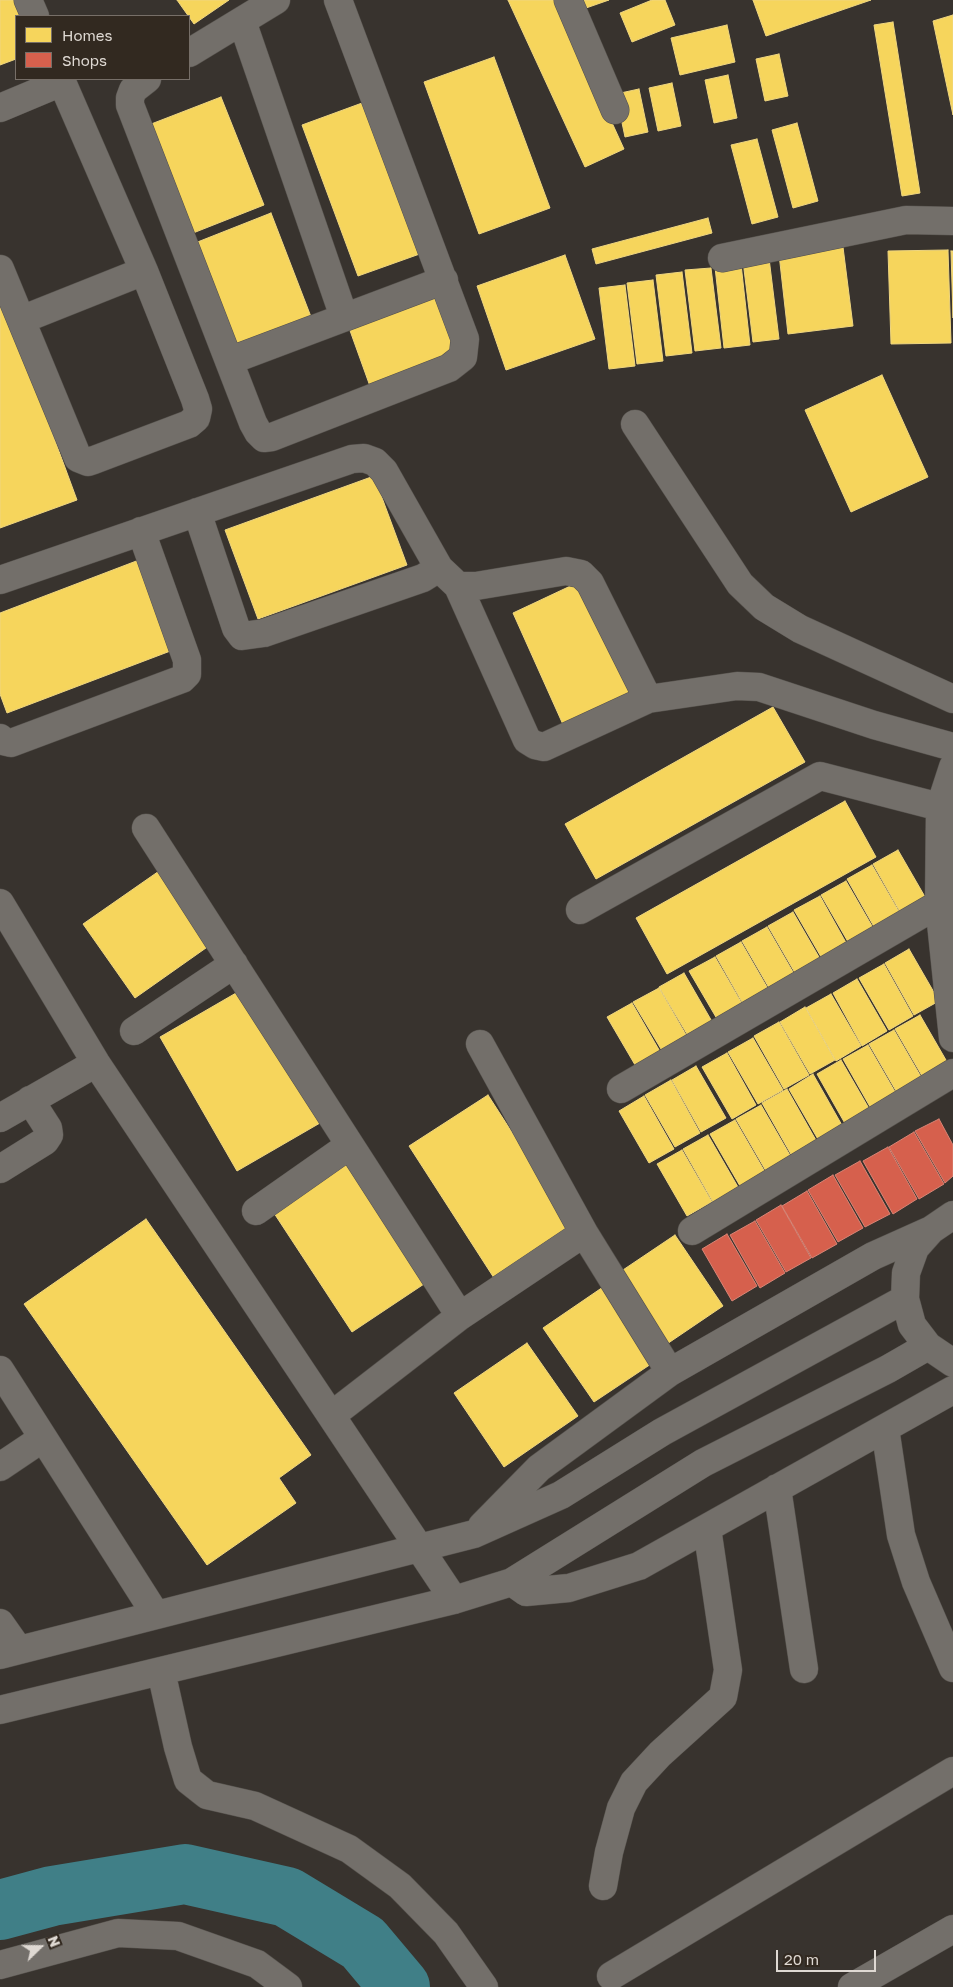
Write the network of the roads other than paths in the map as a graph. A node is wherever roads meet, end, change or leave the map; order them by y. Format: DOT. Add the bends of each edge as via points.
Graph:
graph roads {
  1 [pos="28,0"];
  2 [pos="276,0"];
  3 [pos="338,0"];
  4 [pos="568,0"];
  5 [pos="34,15"];
  6 [pos="242,20"];
  7 [pos="190,52"];
  8 [pos="61,80"];
  9 [pos="146,80"];
  10 [pos="0,108"];
  11 [pos="615,110"];
  12 [pos="953,221"];
  13 [pos="722,258"];
  14 [pos="0,269"];
  15 [pos="144,271"];
  16 [pos="444,280"];
  17 [pos="344,317"];
  18 [pos="21,320"];
  19 [pos="229,361"];
  20 [pos="635,424"];
  21 [pos="197,512"];
  22 [pos="141,531"];
  23 [pos="438,568"];
  24 [pos="0,580"];
  25 [pos="458,586"];
  26 [pos="648,698"];
  27 [pos="953,699"];
  28 [pos="0,738"];
  29 [pos="953,747"];
  30 [pos="949,784"];
  31 [pos="146,828"];
  32 [pos="0,903"];
  33 [pos="938,904"];
  34 [pos="580,910"];
  35 [pos="234,964"];
  36 [pos="134,1031"];
  37 [pos="953,1038"];
  38 [pos="480,1044"];
  39 [pos="96,1063"];
  40 [pos="953,1073"];
  41 [pos="621,1089"];
  42 [pos="30,1100"];
  43 [pos="0,1118"];
  44 [pos="350,1145"];
  45 [pos="0,1169"];
  46 [pos="256,1211"];
  47 [pos="942,1222"];
  48 [pos="692,1231"];
  49 [pos="584,1232"];
  50 [pos="905,1299"];
  51 [pos="460,1316"];
  52 [pos="928,1346"];
  53 [pos="953,1363"];
  54 [pos="0,1370"];
  55 [pos="670,1372"];
  56 [pos="953,1390"];
  57 [pos="332,1415"];
  58 [pos="885,1428"];
  59 [pos="43,1438"];
  60 [pos="0,1467"];
  61 [pos="777,1488"];
  62 [pos="707,1528"];
  63 [pos="474,1534"];
  64 [pos="420,1548"];
  65 [pos="512,1582"];
  66 [pos="454,1600"];
  67 [pos="156,1615"];
  68 [pos="0,1623"];
  69 [pos="10,1653"];
  70 [pos="953,1668"];
  71 [pos="804,1669"];
  72 [pos="161,1671"];
  73 [pos="0,1710"];
  74 [pos="953,1771"];
  75 [pos="603,1886"];
  76 [pos="953,1929"];
  77 [pos="0,1965"];
  78 [pos="611,1976"];
  79 [pos="288,1987"];
  80 [pos="484,1987"];
  81 [pos="852,1987"];
  1 -- 5 [label="street"];
  2 -- 6 [label="street"];
  3 -- 16 [label="street"];
  4 -- 11 [label="street"];
  6 -- 7 [label="street"];
  6 -- 17 [label="street"];
  8 -- 10 [label="street"];
  8 -- 15 [label="street"];
  9 -- 19 [label="street" via="133,90 130,105"];
  12 -- 13 [label="street" via="906,220"];
  14 -- 18 [label="street"];
  15 -- 18 [label="street"];
  15 -- 18 [label="street" via="196,399 196,418 189,424 94,460 81,460 73,449"];
  16 -- 17 [label="street"];
  16 -- 19 [label="street" via="465,339 463,357 458,363 272,437 264,438 253,423"];
  17 -- 19 [label="street"];
  20 -- 27 [label="street" via="740,584 764,607 800,630"];
  21 -- 22 [label="street"];
  21 -- 23 [label="street" via="352,459 364,458 375,462 384,471"];
  21 -- 23 [label="street" via="236,628 242,636 264,632 423,578"];
  22 -- 24 [label="street"];
  22 -- 28 [label="street" via="187,660 187,674 182,679 11,743"];
  23 -- 25 [label="street"];
  25 -- 26 [label="street" via="566,571 581,574 590,583"];
  25 -- 26 [label="street" via="527,740 535,745 544,747"];
  26 -- 29 [label="street" via="737,686 759,687"];
  30 -- 33 [label="street"];
  30 -- 34 [label="street" via="820,776"];
  31 -- 35 [label="street"];
  32 -- 39 [label="street"];
  33 -- 37 [label="street"];
  33 -- 41 [label="street"];
  35 -- 36 [label="street"];
  35 -- 44 [label="street"];
  38 -- 49 [label="street"];
  39 -- 42 [label="street"];
  39 -- 57 [label="street"];
  40 -- 48 [label="street"];
  42 -- 43 [label="street"];
  42 -- 45 [label="street" via="49,1135 45,1141"];
  44 -- 46 [label="street"];
  44 -- 51 [label="street"];
  47 -- 50 [label="street" via="915,1248 906,1273"];
  47 -- 55 [label="street" via="873,1256"];
  49 -- 51 [label="street"];
  49 -- 55 [label="street"];
  50 -- 52 [label="street" via="912,1324"];
  50 -- 63 [label="street" via="662,1432 561,1496"];
  51 -- 57 [label="street"];
  52 -- 53 [label="street"];
  52 -- 65 [label="street" via="702,1463"];
  54 -- 59 [label="street"];
  55 -- 63 [label="street" via="539,1468"];
  56 -- 58 [label="street"];
  57 -- 64 [label="street"];
  58 -- 61 [label="street"];
  58 -- 70 [label="street" via="901,1535 916,1582"];
  59 -- 60 [label="street"];
  59 -- 67 [label="street"];
  61 -- 62 [label="street"];
  61 -- 71 [label="street"];
  62 -- 65 [label="street" via="639,1566 569,1588 526,1592"];
  62 -- 75 [label="street" via="728,1670 723,1696 634,1782 621,1808"];
  63 -- 64 [label="street"];
  64 -- 66 [label="street"];
  64 -- 67 [label="street"];
  65 -- 66 [label="street"];
  66 -- 72 [label="street"];
  67 -- 69 [label="street"];
  68 -- 69 [label="street"];
  72 -- 73 [label="street"];
  72 -- 80 [label="street" via="188,1780 207,1795 255,1806 349,1849 400,1886 446,1933"];
  74 -- 78 [label="street"];
  76 -- 81 [label="street"];
  77 -- 79 [label="street" via="118,1933 178,1936 257,1964"];
}
